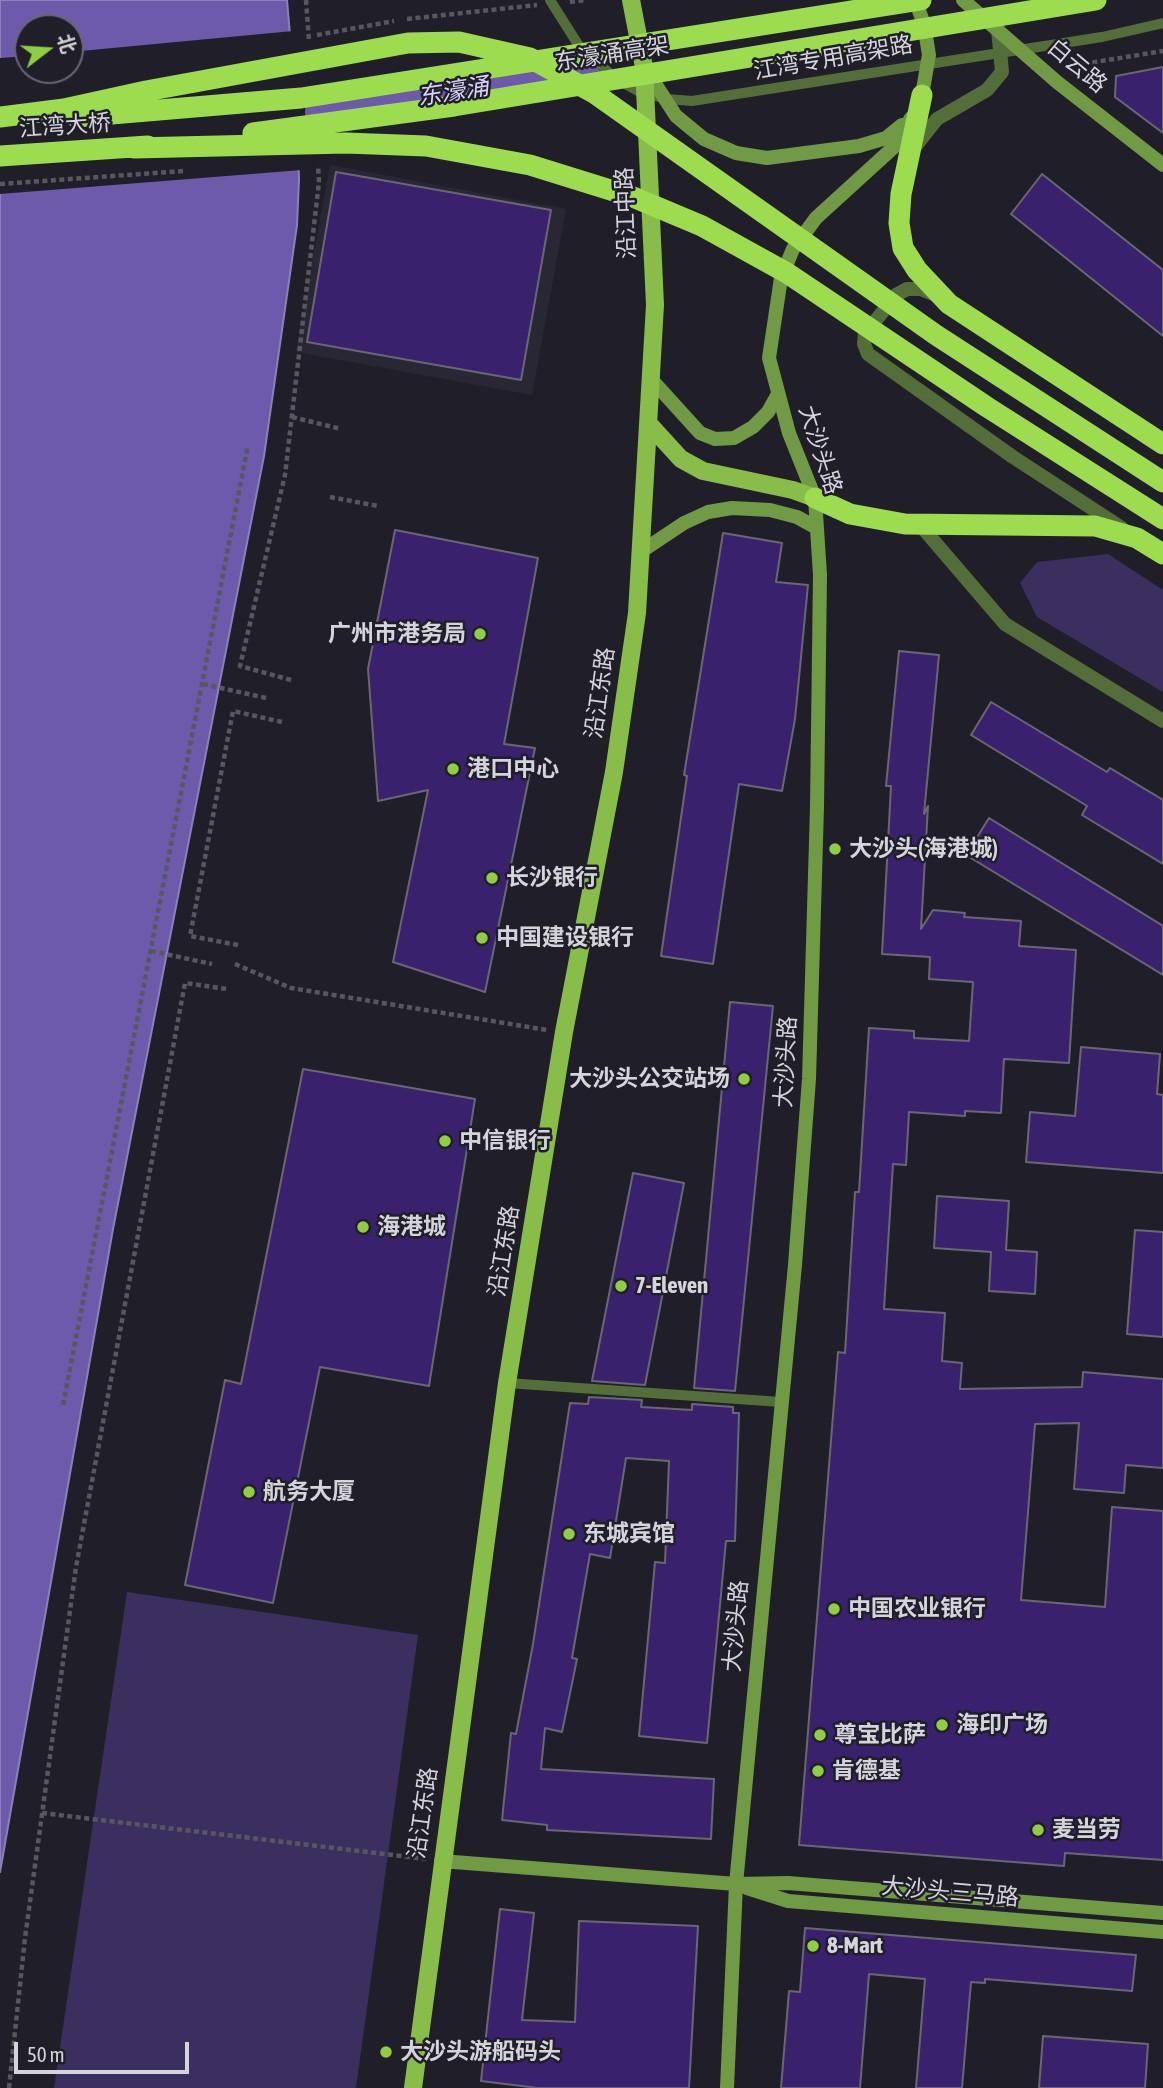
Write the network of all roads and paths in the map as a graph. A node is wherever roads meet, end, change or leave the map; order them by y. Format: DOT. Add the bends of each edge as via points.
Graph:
graph roads {
  1 [pos="306,0"];
  2 [pos="551,0"];
  3 [pos="586,0"];
  4 [pos="631,0"];
  5 [pos="915,0"];
  6 [pos="920,0"];
  7 [pos="963,0"];
  8 [pos="1096,0"];
  9 [pos="580,1"];
  10 [pos="1163,23"];
  11 [pos="998,29"];
  12 [pos="1163,51"];
  13 [pos="310,54"];
  14 [pos="644,67"];
  15 [pos="1057,82"];
  16 [pos="922,95"];
  17 [pos="0,118"];
  18 [pos="134,148"];
  19 [pos="911,152"];
  20 [pos="0,156"];
  21 [pos="317,157"];
  22 [pos="324,163"];
  23 [pos="312,164"];
  24 [pos="1163,165"];
  25 [pos="194,170"];
  26 [pos="0,184"];
  27 [pos="939,297"];
  28 [pos="652,379"];
  29 [pos="778,394"];
  30 [pos="292,417"];
  31 [pos="649,424"];
  32 [pos="341,429"];
  33 [pos="1163,444"];
  34 [pos="248,445"];
  35 [pos="1163,482"];
  36 [pos="330,497"];
  37 [pos="815,498"];
  38 [pos="378,506"];
  39 [pos="1163,519"];
  40 [pos="921,526"];
  41 [pos="817,528"];
  42 [pos="1137,538"];
  43 [pos="642,551"];
  44 [pos="1163,554"];
  45 [pos="291,680"];
  46 [pos="203,684"];
  47 [pos="266,698"];
  48 [pos="1163,720"];
  49 [pos="282,722"];
  50 [pos="238,945"];
  51 [pos="151,951"];
  52 [pos="212,964"];
  53 [pos="235,964"];
  54 [pos="227,989"];
  55 [pos="564,1032"];
  56 [pos="507,1383"];
  57 [pos="782,1402"];
  58 [pos="63,1405"];
  59 [pos="42,1813"];
  60 [pos="441,1861"];
  61 [pos="736,1884"];
  62 [pos="1163,1913"];
  63 [pos="1163,1932"];
  64 [pos="9,2088"];
  65 [pos="413,2088"];
  66 [pos="727,2088"];
  1 -- 13 [label="path"];
  2 -- 10 [label="lane, 江湾专用高架路" via="579,46 616,79 640,92 692,101 1102,37"];
  3 -- 9 [label="path"];
  4 -- 14 [label="main road, 沿江中路"];
  5 -- 16 [label="main road" via="929,55"];
  6 -- 17 [label="highway" via="302,98 128,115"];
  7 -- 11 [label="main road, 白云路"];
  8 -- 18 [label="highway, 东濠涌高架" via="454,106"];
  11 -- 15 [label="main road, 白云路"];
  11 -- 19 [label="street" via="1002,72 987,90 937,119"];
  12 -- 15 [label="path" via="1077,65"];
  14 -- 16 [label="main road" via="676,116 704,139 737,153 767,158 886,138 901,126"];
  14 -- 28 [label="main road, 沿江中路" via="655,305"];
  15 -- 24 [label="main road, 白云路"];
  16 -- 19 [label="highway"];
  16 -- 29 [label="main road, 大沙头路" via="895,146 816,218 793,249 781,278 769,358"];
  17 -- 35 [label="highway" via="408,43 459,42 530,58 594,93 936,335"];
  18 -- 20 [label="highway, 江湾大桥"];
  18 -- 39 [label="highway" via="346,143 426,146 519,162 633,197 702,226 788,272"];
  19 -- 27 [label="highway" via="901,194 903,248"];
  21 -- 30 [label="path" via="320,182"];
  22 -- 23 [label="path"];
  25 -- 26 [label="path"];
  27 -- 33 [label="highway"];
  27 -- 42 [label="street" via="921,289 896,295 865,334 868,354"];
  28 -- 29 [label="main road" via="700,433 716,439 734,438 753,427"];
  28 -- 31 [label="main road, 沿江中路"];
  29 -- 37 [label="main road, 大沙头路"];
  30 -- 32 [label="path"];
  30 -- 45 [label="path" via="285,475 240,666"];
  31 -- 37 [label="main road" via="681,459 703,471"];
  31 -- 43 [label="main road, 沿江东路"];
  34 -- 46 [label="path"];
  36 -- 38 [label="path"];
  37 -- 40 [label="highway" via="850,514"];
  37 -- 41 [label="main road, 大沙头路"];
  40 -- 42 [label="highway" via="1083,526"];
  40 -- 48 [label="street" via="1004,624"];
  41 -- 43 [label="main road" via="770,510 708,512"];
  41 -- 57 [label="main road, 大沙头路" via="817,807 809,1079"];
  42 -- 44 [label="highway"];
  43 -- 55 [label="main road, 沿江东路" via="614,772"];
  46 -- 47 [label="path"];
  46 -- 51 [label="path"];
  49 -- 50 [label="path" via="233,710 190,936"];
  51 -- 52 [label="path"];
  51 -- 58 [label="path"];
  53 -- 55 [label="path" via="291,989"];
  54 -- 59 [label="path" via="185,984 76,1567"];
  55 -- 56 [label="main road, 沿江东路"];
  56 -- 57 [label="lane"];
  56 -- 60 [label="main road, 沿江东路"];
  57 -- 61 [label="main road, 大沙头路"];
  59 -- 60 [label="path"];
  59 -- 64 [label="path"];
  60 -- 61 [label="main road, 大沙头三马路"];
  60 -- 65 [label="main road, 沿江东路"];
  61 -- 62 [label="main road, 大沙头三马路" via="788,1883"];
  61 -- 63 [label="main road, 大沙头三马路" via="788,1901"];
  61 -- 66 [label="main road, 大沙头路"];
}
